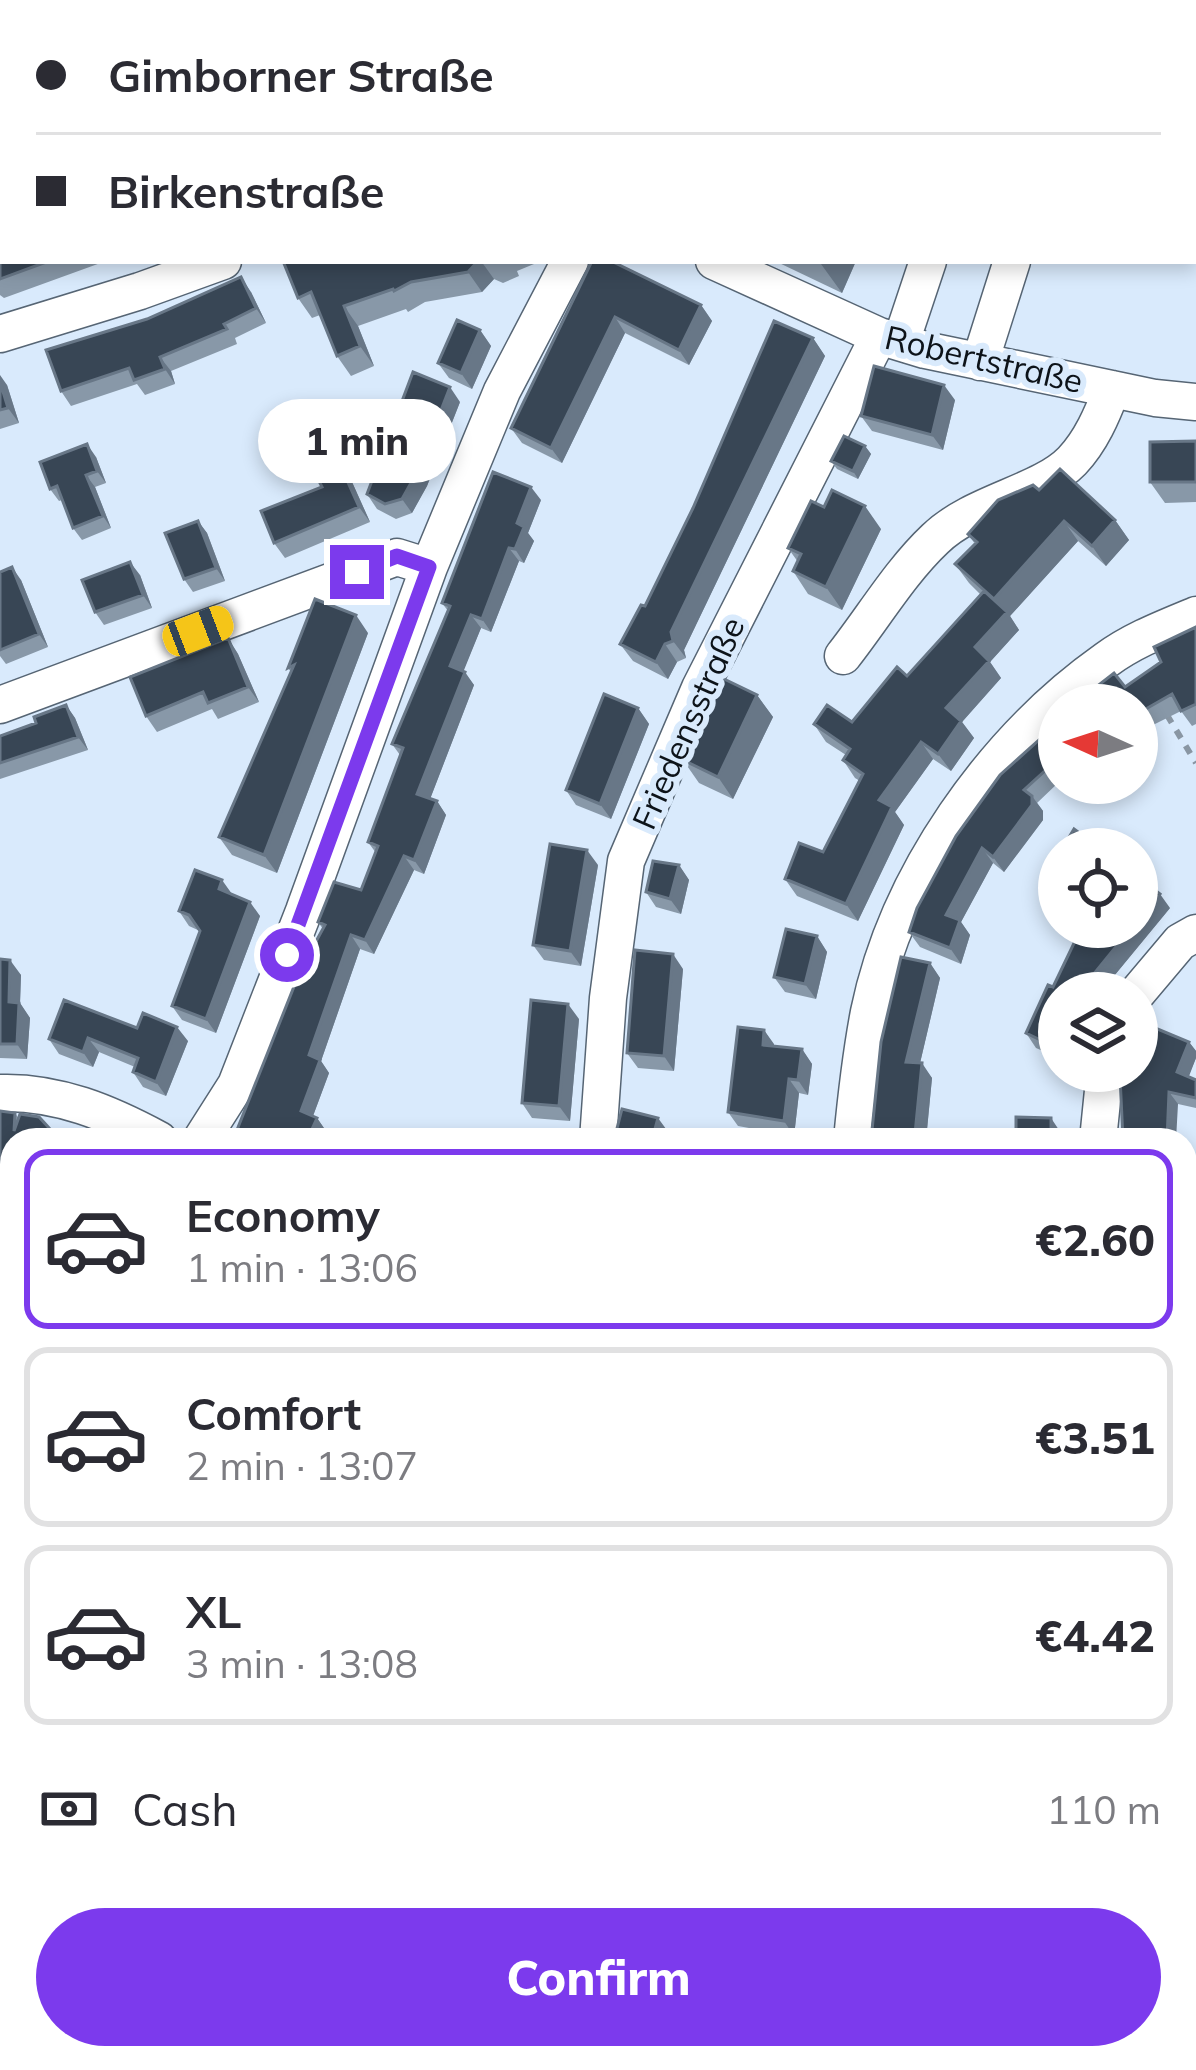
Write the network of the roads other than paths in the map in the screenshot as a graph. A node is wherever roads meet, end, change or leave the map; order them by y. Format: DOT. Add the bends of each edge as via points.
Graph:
graph roads {
  1 [pos="897,0"];
  2 [pos="920,0"];
  3 [pos="214,264"];
  4 [pos="568,264"];
  5 [pos="927,264"];
  6 [pos="1011,264"];
  7 [pos="736,265"];
  8 [pos="0,334"];
  9 [pos="890,339"];
  10 [pos="980,362"];
  11 [pos="1112,389"];
  12 [pos="1196,402"];
  13 [pos="429,567"];
  14 [pos="1196,615"];
  15 [pos="843,656"];
  16 [pos="0,705"];
  17 [pos="1196,933"];
  18 [pos="1155,972"];
  19 [pos="1103,1092"];
  20 [pos="0,1093"];
  21 [pos="134,1128"];
  22 [pos="209,1128"];
  23 [pos="599,1128"];
  24 [pos="854,1128"];
  25 [pos="1099,1128"];
  1 -- 2 [label="street"];
  3 -- 8 [label="street"];
  4 -- 13 [label="street" via="502,391"];
  5 -- 9 [label="street, Friedensstraße"];
  6 -- 10 [label="street"];
  7 -- 9 [label="street, Robertstraße"];
  9 -- 10 [label="street, Robertstraße"];
  9 -- 23 [label="street, Friedensstraße" via="700,688 626,861"];
  10 -- 11 [label="street, Robertstraße"];
  11 -- 12 [label="street, Robertstraße"];
  11 -- 15 [label="street" via="1070,463 934,539"];
  13 -- 16 [label="street" via="397,556"];
  13 -- 22 [label="street" via="236,1085"];
  14 -- 24 [label="street" via="1104,661 989,767 958,811 903,909 870,1010"];
  17 -- 18 [label="street"];
  19 -- 25 [label="street"];
  20 -- 21 [label="street" via="31,1092"];
}
